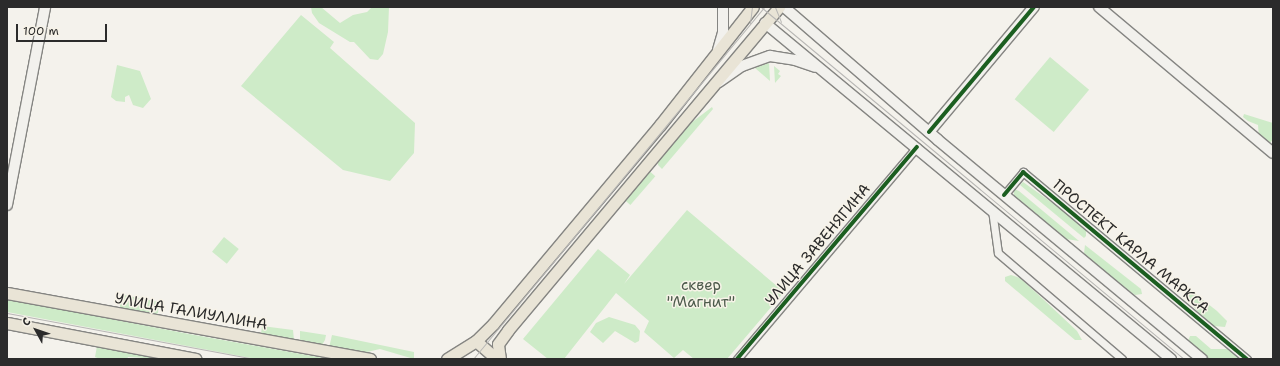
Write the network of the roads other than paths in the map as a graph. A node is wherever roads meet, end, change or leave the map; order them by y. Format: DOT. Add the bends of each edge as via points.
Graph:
graph roads {
  1 [pos="45,7"];
  2 [pos="723,7"];
  3 [pos="779,7"];
  4 [pos="784,7"];
  5 [pos="1034,7"];
  6 [pos="1098,7"];
  7 [pos="750,8"];
  8 [pos="765,23"];
  9 [pos="716,54"];
  10 [pos="822,70"];
  11 [pos="717,83"];
  12 [pos="929,132"];
  13 [pos="916,147"];
  14 [pos="1273,152"];
  15 [pos="1004,195"];
  16 [pos="7,205"];
  17 [pos="992,210"];
  18 [pos="7,293"];
  19 [pos="7,323"];
  20 [pos="476,341"];
  21 [pos="196,359"];
  22 [pos="370,359"];
  23 [pos="447,359"];
  24 [pos="499,359"];
  25 [pos="737,359"];
  26 [pos="1122,359"];
  27 [pos="1171,359"];
  28 [pos="1202,359"];
  29 [pos="1247,359"];
  1 -- 16 [label="main road"];
  2 -- 9 [label="main road" via="723,33"];
  3 -- 8 [label="main road"];
  4 -- 12 [label="main road"];
  5 -- 12 [label="main road"];
  6 -- 14 [label="main road"];
  7 -- 8 [label="main road"];
  7 -- 9 [label="main road"];
  8 -- 10 [label="main road"];
  8 -- 11 [label="main road"];
  9 -- 20 [label="main road" via="618,176"];
  10 -- 11 [label="main road" via="795,60 770,56 742,66"];
  10 -- 13 [label="main road"];
  11 -- 24 [label="main road" via="508,330 498,344"];
  12 -- 15 [label="main road"];
  13 -- 17 [label="main road"];
  13 -- 25 [label="street, УЛИЦА ЗАВЕНЯГИНА"];
  15 -- 28 [label="main road"];
  15 -- 29 [label="street, ПРОСПЕКТ КАРЛА МАРКСА" via="1023,172"];
  17 -- 26 [label="street" via="998,253"];
  17 -- 27 [label="main road"];
  18 -- 22 [label="main road, УЛИЦА ГАЛИУЛЛИНА"];
  19 -- 21 [label="main road"];
  20 -- 23 [label="main road"];
  20 -- 24 [label="main road"];
}
